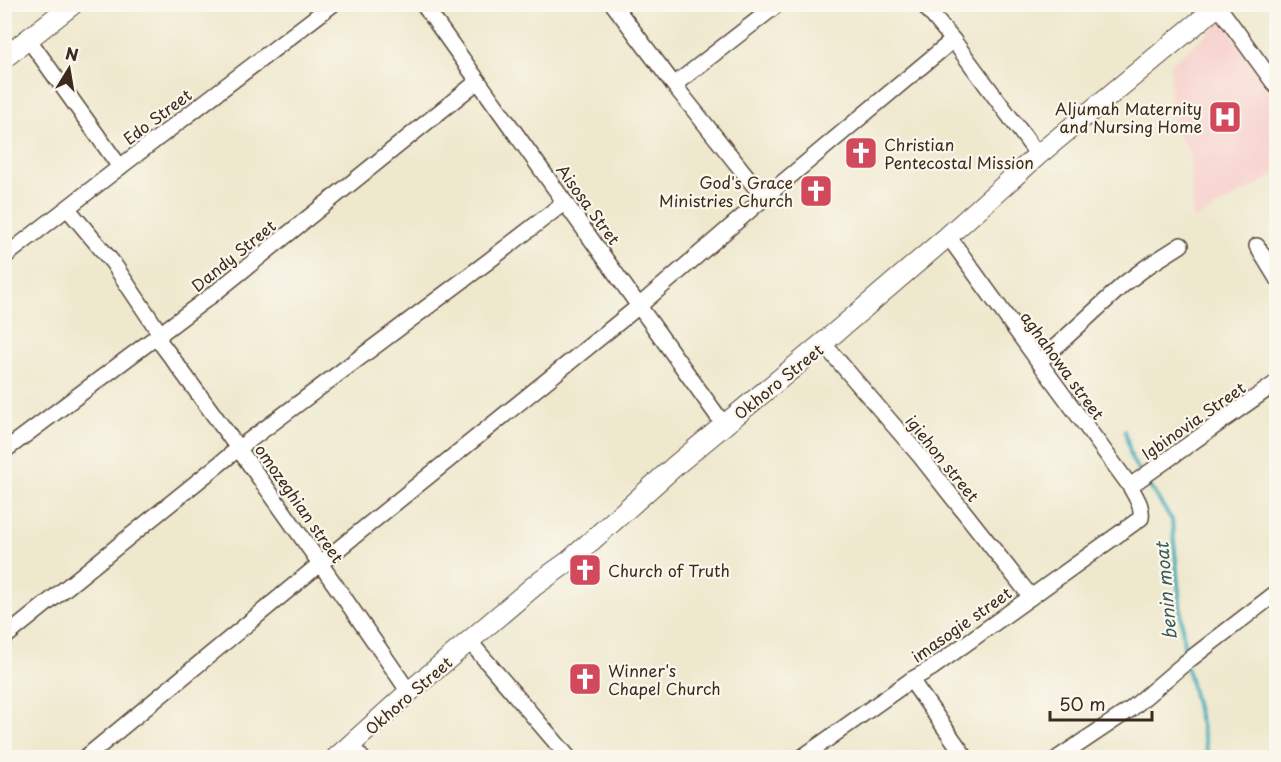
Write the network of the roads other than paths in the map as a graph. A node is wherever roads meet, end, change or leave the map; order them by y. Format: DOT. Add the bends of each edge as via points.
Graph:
graph roads {
  1 [pos="74,4"];
  2 [pos="333,4"];
  3 [pos="423,4"];
  4 [pos="613,4"];
  5 [pos="778,4"];
  6 [pos="923,4"];
  7 [pos="1219,5"];
  8 [pos="28,40"];
  9 [pos="953,40"];
  10 [pos="4,58"];
  11 [pos="478,81"];
  12 [pos="674,85"];
  13 [pos="1276,86"];
  14 [pos="1038,155"];
  15 [pos="120,167"];
  16 [pos="764,198"];
  17 [pos="565,202"];
  18 [pos="68,208"];
  19 [pos="948,236"];
  20 [pos="1181,245"];
  21 [pos="1257,246"];
  22 [pos="4,257"];
  23 [pos="1276,277"];
  24 [pos="639,306"];
  25 [pos="159,336"];
  26 [pos="823,343"];
  27 [pos="1039,362"];
  28 [pos="1276,383"];
  29 [pos="724,425"];
  30 [pos="239,448"];
  31 [pos="4,451"];
  32 [pos="1130,486"];
  33 [pos="1141,518"];
  34 [pos="321,563"];
  35 [pos="1276,593"];
  36 [pos="1031,597"];
  37 [pos="4,638"];
  38 [pos="470,642"];
  39 [pos="911,680"];
  40 [pos="410,692"];
  41 [pos="349,754"];
  42 [pos="85,758"];
  43 [pos="569,758"];
  44 [pos="801,758"];
  45 [pos="966,758"];
  46 [pos="1058,758"];
  1 -- 8 [label="street"];
  2 -- 15 [label="street, Edo Street"];
  3 -- 11 [label="street, Aisosa Stret"];
  4 -- 12 [label="street"];
  5 -- 12 [label="street"];
  6 -- 9 [label="street"];
  7 -- 13 [label="street"];
  7 -- 14 [label="street, Okhoro Street"];
  8 -- 10 [label="street"];
  8 -- 15 [label="street"];
  9 -- 14 [label="street"];
  9 -- 16 [label="street"];
  11 -- 17 [label="street, Aisosa Stret"];
  11 -- 25 [label="street, Dandy Street"];
  12 -- 16 [label="street"];
  14 -- 19 [label="street, Okhoro Street"];
  15 -- 18 [label="street, Edo Street"];
  16 -- 24 [label="street"];
  17 -- 24 [label="street, Aisosa Stret"];
  17 -- 30 [label="street"];
  18 -- 22 [label="street, Edo Street"];
  18 -- 25 [label="street, omozeghian street" via="113,263"];
  19 -- 26 [label="street, Okhoro Street"];
  19 -- 27 [label="street, aghahowa street"];
  20 -- 27 [label="street" via="1124,284"];
  21 -- 23 [label="street"];
  24 -- 29 [label="street, Aisosa Stret"];
  24 -- 34 [label="street"];
  25 -- 30 [label="street, omozeghian street"];
  25 -- 31 [label="street, Dandy Street"];
  26 -- 29 [label="street, Okhoro Street"];
  26 -- 36 [label="street, igiehon street" via="920,456"];
  27 -- 32 [label="street, aghahowa street"];
  28 -- 32 [label="street, Igbinovia Street"];
  29 -- 38 [label="street, Okhoro Street"];
  30 -- 34 [label="street, omozeghian street"];
  30 -- 37 [label="street"];
  32 -- 33 [label="street, aghahowa street"];
  33 -- 36 [label="street, imasogie street"];
  34 -- 40 [label="street, omozeghian street"];
  34 -- 42 [label="street"];
  35 -- 46 [label="street" via="1131,709"];
  36 -- 39 [label="street, imasogie street"];
  38 -- 40 [label="street, Okhoro Street"];
  38 -- 43 [label="street"];
  39 -- 44 [label="street, imasogie street"];
  39 -- 45 [label="street"];
  40 -- 41 [label="street, Okhoro Street"];
}
